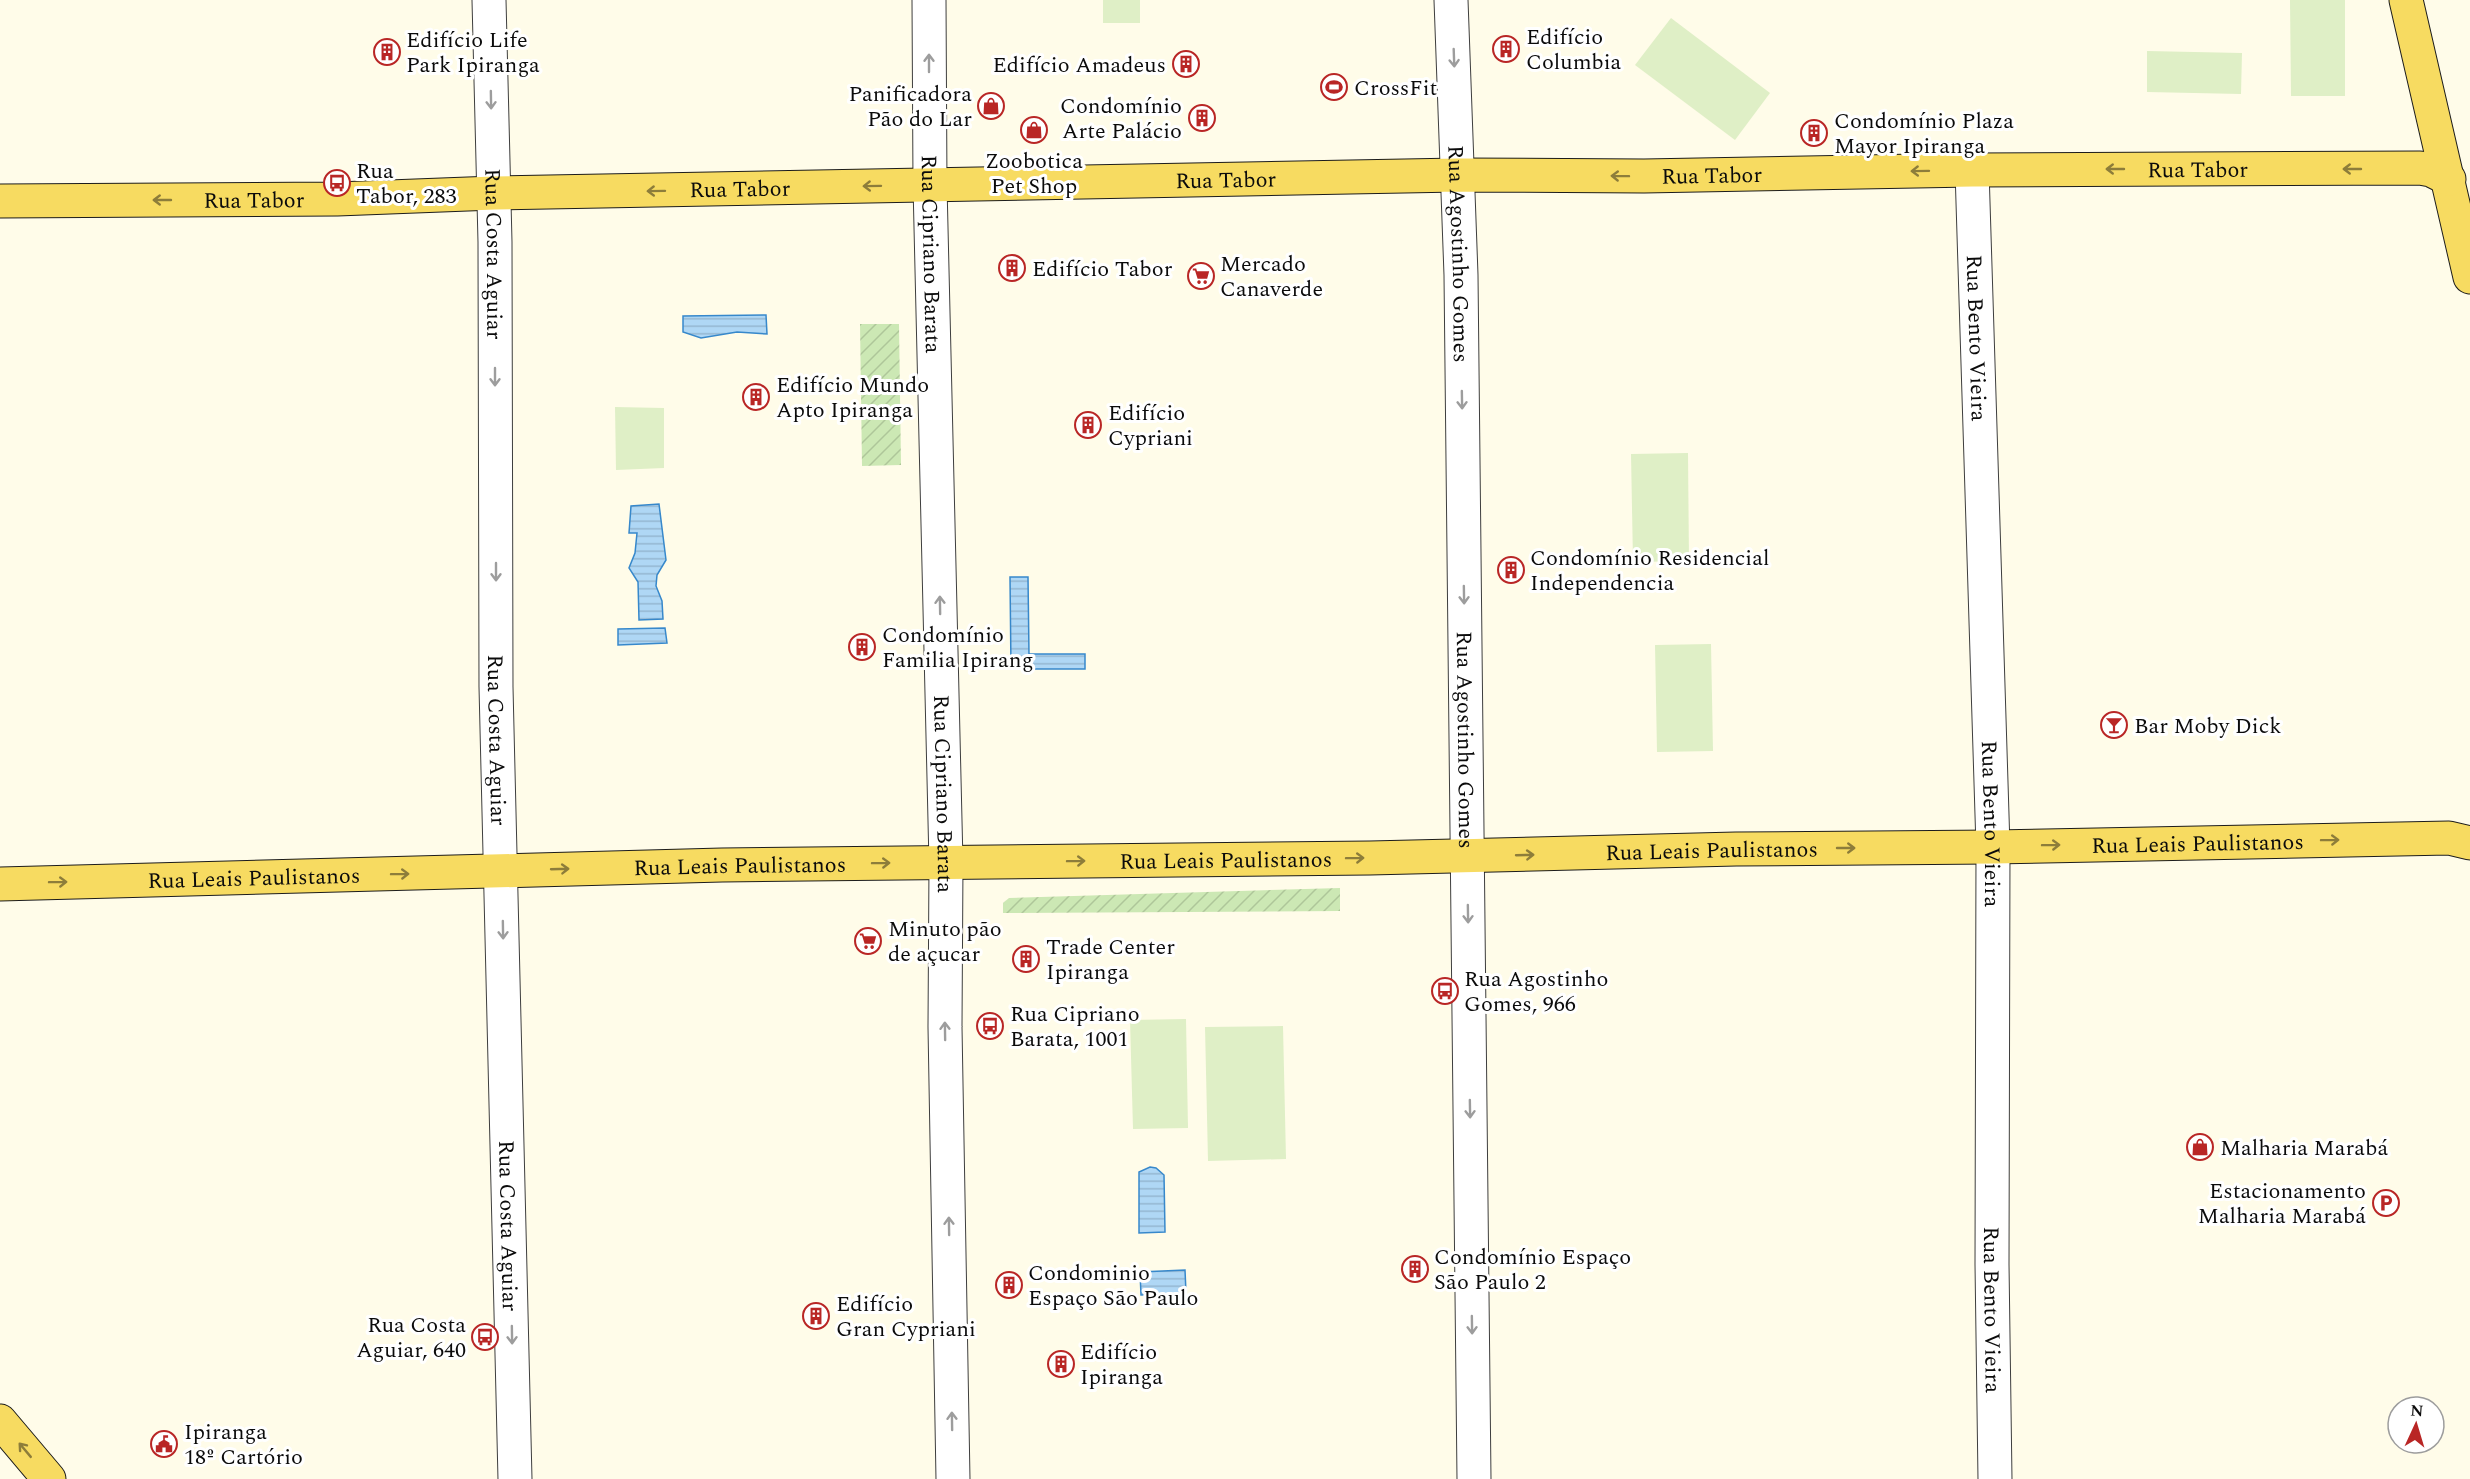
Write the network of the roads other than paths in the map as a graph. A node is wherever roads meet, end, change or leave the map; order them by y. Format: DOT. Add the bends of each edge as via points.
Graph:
graph roads {
  1 [pos="489,0"];
  2 [pos="929,0"];
  3 [pos="1451,0"];
  4 [pos="2406,0"];
  5 [pos="2433,116"];
  6 [pos="2410,169"];
  7 [pos="1972,170"];
  8 [pos="1458,175"];
  9 [pos="2449,180"];
  10 [pos="930,185"];
  11 [pos="494,193"];
  12 [pos="0,201"];
  13 [pos="2470,277"];
  14 [pos="2463,835"];
  15 [pos="1993,847"];
  16 [pos="1466,855"];
  17 [pos="946,863"];
  18 [pos="502,871"];
  19 [pos="0,884"];
  20 [pos="0,1421"];
  21 [pos="49,1479"];
  22 [pos="515,1479"];
  23 [pos="953,1479"];
  24 [pos="1474,1479"];
  25 [pos="1995,1479"];
  1 -- 11 [label="street, Rua Costa Aguiar, one-way"];
  10 -- 2 [label="street, Rua Cipriano Barata, one-way"];
  3 -- 8 [label="street, Rua Agostinho Gomes, one-way"];
  4 -- 5 [label="main road"];
  5 -- 6 [label="main road" via="2426,145"];
  5 -- 9 [label="main road"];
  6 -- 7 [label="main road, Rua Tabor, one-way"];
  6 -- 9 [label="main road, Rua Tabor" via="2431,170"];
  7 -- 8 [label="main road, Rua Tabor, one-way"];
  7 -- 15 [label="street, Rua Bento Vieira"];
  8 -- 10 [label="main road, Rua Tabor"];
  8 -- 16 [label="street, Rua Agostinho Gomes, one-way"];
  9 -- 13 [label="main road"];
  10 -- 11 [label="main road, Rua Tabor, one-way"];
  17 -- 10 [label="street, Rua Cipriano Barata, one-way"];
  11 -- 12 [label="main road, Rua Tabor, one-way" via="337,199"];
  11 -- 18 [label="street, Rua Costa Aguiar, one-way" via="496,687"];
  15 -- 14 [label="main road, Rua Leais Paulistanos, one-way"];
  16 -- 15 [label="main road, Rua Leais Paulistanos, one-way"];
  15 -- 25 [label="street, Rua Bento Vieira"];
  17 -- 16 [label="main road, Rua Leais Paulistanos, one-way"];
  16 -- 24 [label="street, Rua Agostinho Gomes, one-way"];
  18 -- 17 [label="main road, Rua Leais Paulistanos, one-way"];
  23 -- 17 [label="street, Rua Cipriano Barata, one-way"];
  19 -- 18 [label="main road, Rua Leais Paulistanos, one-way"];
  18 -- 22 [label="street, Rua Costa Aguiar, one-way"];
  21 -- 20 [label="main road, one-way"];
}
